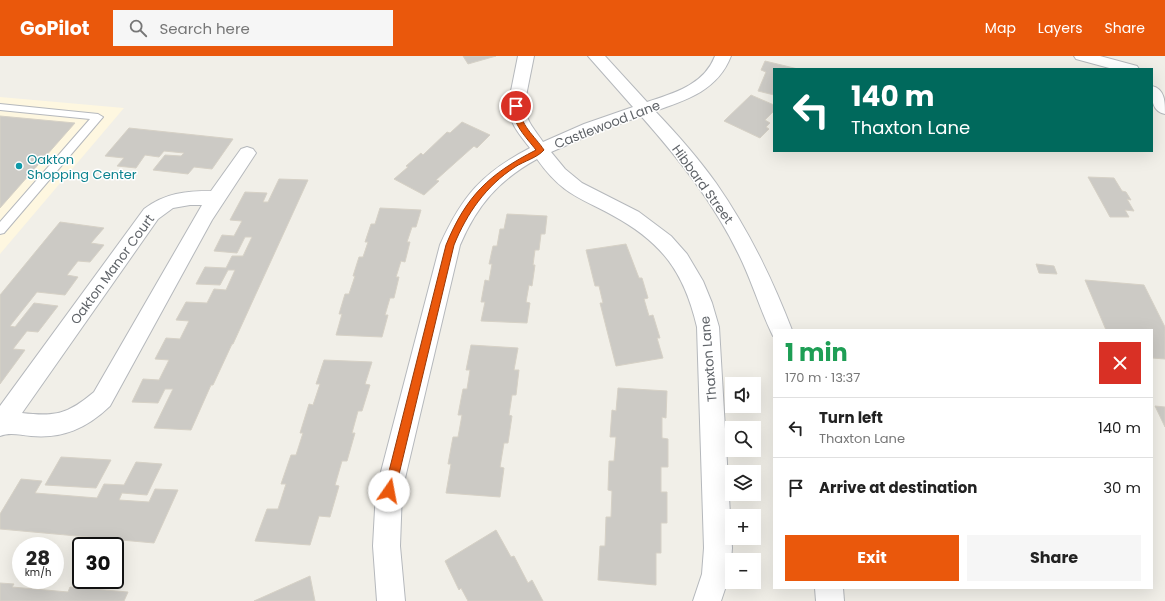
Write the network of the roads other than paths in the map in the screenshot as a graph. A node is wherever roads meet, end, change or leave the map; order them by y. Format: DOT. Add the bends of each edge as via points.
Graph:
graph roads {
  1 [pos="526,56"];
  2 [pos="596,56"];
  3 [pos="722,56"];
  4 [pos="1082,56"];
  5 [pos="1128,56"];
  6 [pos="1127,68"];
  7 [pos="1136,68"];
  8 [pos="1153,91"];
  9 [pos="0,107"];
  10 [pos="644,109"];
  11 [pos="1165,109"];
  12 [pos="541,150"];
  13 [pos="247,153"];
  14 [pos="216,198"];
  15 [pos="0,230"];
  16 [pos="781,329"];
  17 [pos="1,424"];
  18 [pos="829,589"];
  19 [pos="391,601"];
  20 [pos="707,601"];
  21 [pos="830,601"];
  1 -- 12 [label="street, Thaxton Lane" via="516,114 522,128"];
  2 -- 10 [label="street, Hibbard Street"];
  3 -- 10 [label="street, Castlewood Lane" via="709,79 697,89"];
  4 -- 6 [label="street"];
  5 -- 7 [label="street"];
  8 -- 11 [label="street"];
  9 -- 15 [label="lane" via="98,117"];
  10 -- 12 [label="street, Castlewood Lane" via="572,135"];
  10 -- 16 [label="street, Hibbard Street" via="690,162 733,224 753,262"];
  12 -- 19 [label="street, Castlewood Lane" via="500,174 476,198 458,224 450,245 389,491 385,529"];
  12 -- 20 [label="street, Thaxton Lane" via="560,176 575,188 630,216 666,243 682,262 703,305 708,327 718,548 716,574"];
  13 -- 14 [label="street"];
  14 -- 17 [label="street, Oakton Manor Court" via="171,200 151,214"];
  14 -- 17 [label="street" via="102,399 79,418 60,426"];
  18 -- 21 [label="street"];
}
